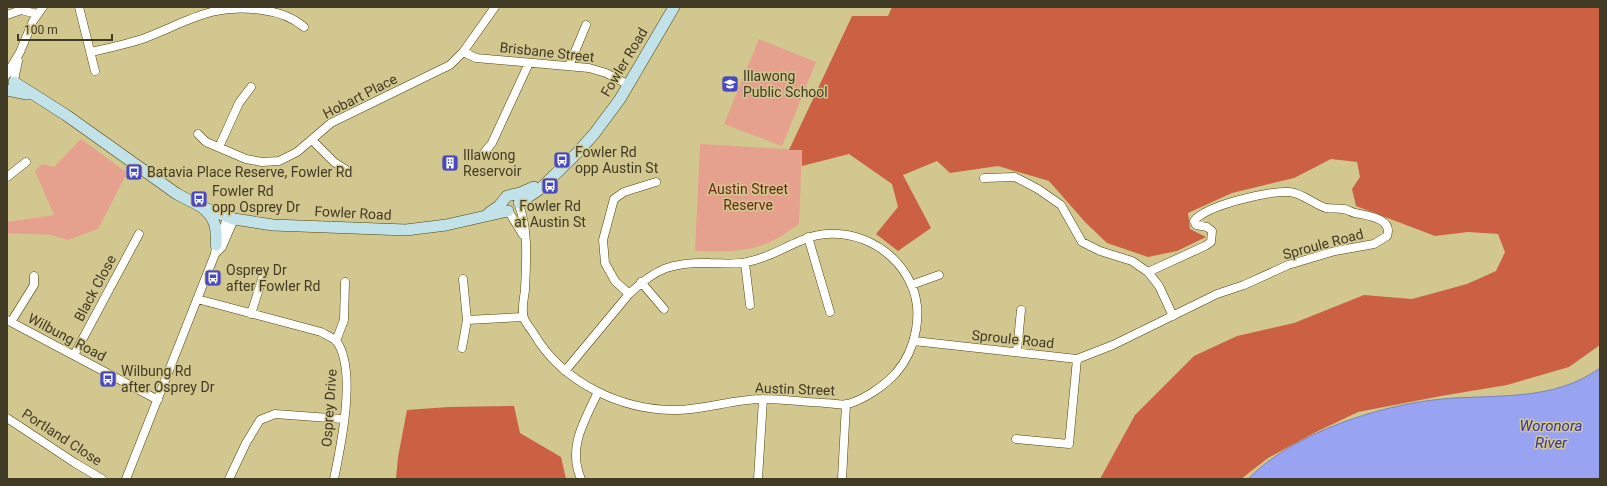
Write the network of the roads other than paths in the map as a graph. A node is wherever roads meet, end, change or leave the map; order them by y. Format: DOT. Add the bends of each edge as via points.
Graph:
graph roads {
  1 [pos="43,7"];
  2 [pos="79,7"];
  3 [pos="495,7"];
  4 [pos="674,7"];
  5 [pos="37,14"];
  6 [pos="7,15"];
  7 [pos="586,25"];
  8 [pos="304,27"];
  9 [pos="91,52"];
  10 [pos="463,52"];
  11 [pos="529,63"];
  12 [pos="569,66"];
  13 [pos="95,71"];
  14 [pos="10,81"];
  15 [pos="627,84"];
  16 [pos="251,87"];
  17 [pos="198,134"];
  18 [pos="312,140"];
  19 [pos="219,147"];
  20 [pos="483,154"];
  21 [pos="26,162"];
  22 [pos="348,171"];
  23 [pos="7,177"];
  24 [pos="984,178"];
  25 [pos="656,182"];
  26 [pos="512,205"];
  27 [pos="202,207"];
  28 [pos="231,218"];
  29 [pos="139,234"];
  30 [pos="808,237"];
  31 [pos="216,250"];
  32 [pos="745,263"];
  33 [pos="1148,272"];
  34 [pos="264,273"];
  35 [pos="939,275"];
  36 [pos="34,276"];
  37 [pos="463,279"];
  38 [pos="345,282"];
  39 [pos="641,282"];
  40 [pos="911,285"];
  41 [pos="629,294"];
  42 [pos="197,299"];
  43 [pos="750,305"];
  44 [pos="664,309"];
  45 [pos="1021,310"];
  46 [pos="830,312"];
  47 [pos="251,314"];
  48 [pos="1173,316"];
  49 [pos="523,317"];
  50 [pos="466,320"];
  51 [pos="9,321"];
  52 [pos="336,341"];
  53 [pos="914,341"];
  54 [pos="462,348"];
  55 [pos="1017,352"];
  56 [pos="74,355"];
  57 [pos="1077,359"];
  58 [pos="565,371"];
  59 [pos="598,392"];
  60 [pos="763,399"];
  61 [pos="158,400"];
  62 [pos="846,404"];
  63 [pos="7,418"];
  64 [pos="343,420"];
  65 [pos="1016,439"];
  66 [pos="102,479"];
  67 [pos="126,479"];
  68 [pos="229,479"];
  69 [pos="334,479"];
  70 [pos="581,479"];
  71 [pos="758,479"];
  72 [pos="842,479"];
  1 -- 5 [label="street"];
  2 -- 9 [label="street"];
  3 -- 10 [label="street, Hobart Place"];
  4 -- 15 [label="street, Fowler Road"];
  5 -- 6 [label="street" via="21,10"];
  5 -- 14 [label="street"];
  7 -- 12 [label="street"];
  8 -- 9 [label="street" via="282,14 247,8 226,9 198,15 143,39"];
  9 -- 13 [label="street"];
  10 -- 11 [label="street, Brisbane Street" via="476,58"];
  10 -- 18 [label="street, Hobart Place" via="446,67 331,123"];
  11 -- 12 [label="street, Brisbane Street"];
  11 -- 20 [label="street" via="492,143"];
  12 -- 15 [label="street, Brisbane Street" via="600,70"];
  14 -- 27 [label="street, Fowler Road" via="66,116 160,182"];
  15 -- 26 [label="street, Fowler Road" via="611,112 571,159 546,182 524,192"];
  16 -- 19 [label="street" via="239,103"];
  17 -- 19 [label="street, Hobart Place" via="206,142"];
  18 -- 19 [label="street, Hobart Place" via="292,156 268,162 246,160"];
  18 -- 22 [label="street" via="334,162"];
  21 -- 23 [label="street"];
  24 -- 33 [label="street" via="1015,177 1038,189 1061,205 1082,242 1100,251 1132,261"];
  25 -- 41 [label="street" via="624,192 614,199 603,240 605,264 615,281"];
  26 -- 28 [label="street, Fowler Road" via="485,216 446,226 406,230 273,225"];
  26 -- 49 [label="street" via="524,222 526,252"];
  27 -- 28 [label="street, Fowler Road"];
  27 -- 31 [label="street" via="215,224"];
  28 -- 31 [label="street"];
  29 -- 56 [label="street, Black Close"];
  30 -- 32 [label="street, Austin Street" via="778,253"];
  30 -- 40 [label="street, Austin Street" via="827,233 848,234 877,245 897,264"];
  30 -- 46 [label="street"];
  31 -- 42 [label="street"];
  32 -- 39 [label="street, Austin Street" via="679,264 654,273"];
  32 -- 43 [label="street"];
  33 -- 48 [label="street" via="1159,286"];
  33 -- 48 [label="street, Sproule Road" via="1211,242 1212,231 1207,227 1196,226 1194,221 1197,217 1238,200 1276,193 1295,193 1325,208 1345,209 1376,218 1388,228 1387,236 1374,244 1334,251 1288,265 1217,294"];
  34 -- 47 [label="street"];
  35 -- 40 [label="street"];
  36 -- 51 [label="street" via="34,285"];
  37 -- 50 [label="street"];
  38 -- 52 [label="street" via="344,320"];
  39 -- 41 [label="street, Austin Street"];
  39 -- 44 [label="street"];
  40 -- 53 [label="street, Austin Street" via="917,311"];
  41 -- 58 [label="street, Austin Street"];
  42 -- 47 [label="street"];
  42 -- 61 [label="street"];
  45 -- 55 [label="street"];
  47 -- 52 [label="street" via="321,332"];
  48 -- 57 [label="street, Sproule Road"];
  49 -- 50 [label="street"];
  49 -- 58 [label="street, Austin Street" via="541,346"];
  50 -- 54 [label="street"];
  51 -- 56 [label="street, Wilbung Road"];
  52 -- 64 [label="street, Osprey Drive" via="344,356 347,376"];
  53 -- 55 [label="street, Sproule Road"];
  53 -- 62 [label="street, Austin Street" via="896,373 874,391"];
  55 -- 57 [label="street, Sproule Road"];
  56 -- 61 [label="street, Wilbung Road"];
  57 -- 65 [label="street" via="1069,444"];
  58 -- 59 [label="street, Austin Street"];
  59 -- 60 [label="street, Austin Street" via="627,404 678,410"];
  59 -- 70 [label="street" via="577,436 576,462"];
  60 -- 62 [label="street, Austin Street"];
  60 -- 71 [label="street"];
  61 -- 67 [label="street"];
  62 -- 72 [label="street"];
  63 -- 66 [label="street, Portland Close"];
  64 -- 68 [label="street" via="275,414 260,420"];
  64 -- 69 [label="street, Osprey Drive"];
}
